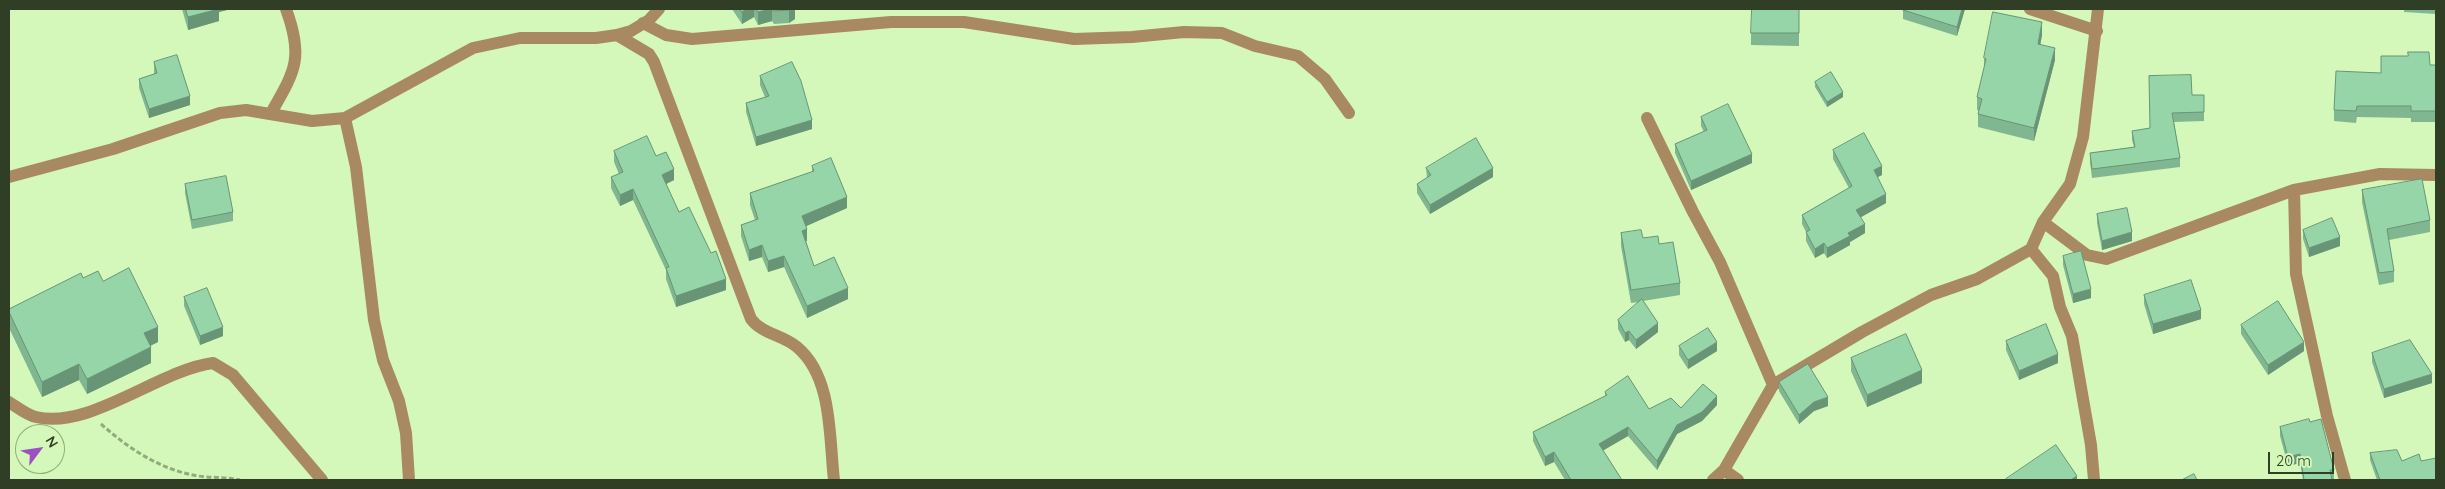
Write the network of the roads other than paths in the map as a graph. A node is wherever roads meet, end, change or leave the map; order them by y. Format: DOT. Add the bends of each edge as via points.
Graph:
graph roads {
  1 [pos="286,9"];
  2 [pos="659,9"];
  3 [pos="2030,9"];
  4 [pos="2098,9"];
  5 [pos="643,23"];
  6 [pos="2097,31"];
  7 [pos="617,35"];
  8 [pos="271,113"];
  9 [pos="1349,113"];
  10 [pos="345,118"];
  11 [pos="1647,118"];
  12 [pos="2436,175"];
  13 [pos="9,177"];
  14 [pos="2294,190"];
  15 [pos="2043,222"];
  16 [pos="2031,249"];
  17 [pos="1773,384"];
  18 [pos="9,402"];
  19 [pos="1724,470"];
  20 [pos="322,480"];
  21 [pos="409,480"];
  22 [pos="834,480"];
  23 [pos="1713,480"];
  24 [pos="1738,480"];
  25 [pos="2094,480"];
  26 [pos="2345,480"];
  1 -- 8 [label="street" via="296,46 296,63"];
  2 -- 5 [label="street"];
  3 -- 6 [label="street"];
  4 -- 6 [label="street"];
  5 -- 7 [label="street" via="632,31"];
  5 -- 9 [label="street" via="666,35 692,39 891,22 964,22 1074,39 1184,32 1222,33 1255,46 1298,56 1325,79"];
  6 -- 15 [label="street" via="2083,137 2070,184"];
  7 -- 10 [label="street" via="520,38 473,48"];
  7 -- 22 [label="street" via="649,54 654,62 751,320 799,348 817,375 825,396"];
  8 -- 10 [label="street" via="312,121"];
  8 -- 13 [label="street" via="246,110 220,113 113,149"];
  10 -- 21 [label="street" via="357,176 374,320 383,360 399,401"];
  11 -- 17 [label="street" via="1720,262"];
  12 -- 14 [label="street" via="2380,174"];
  14 -- 15 [label="street" via="2106,259 2087,255"];
  14 -- 26 [label="street" via="2296,274 2327,416"];
  15 -- 16 [label="street"];
  16 -- 17 [label="street" via="1977,278 1914,304"];
  16 -- 25 [label="street" via="2053,276 2060,307 2072,336"];
  17 -- 19 [label="street"];
  18 -- 20 [label="street" via="35,417 66,418 133,394 184,369 213,363 233,375"];
  19 -- 23 [label="street"];
  19 -- 24 [label="street"];
}
